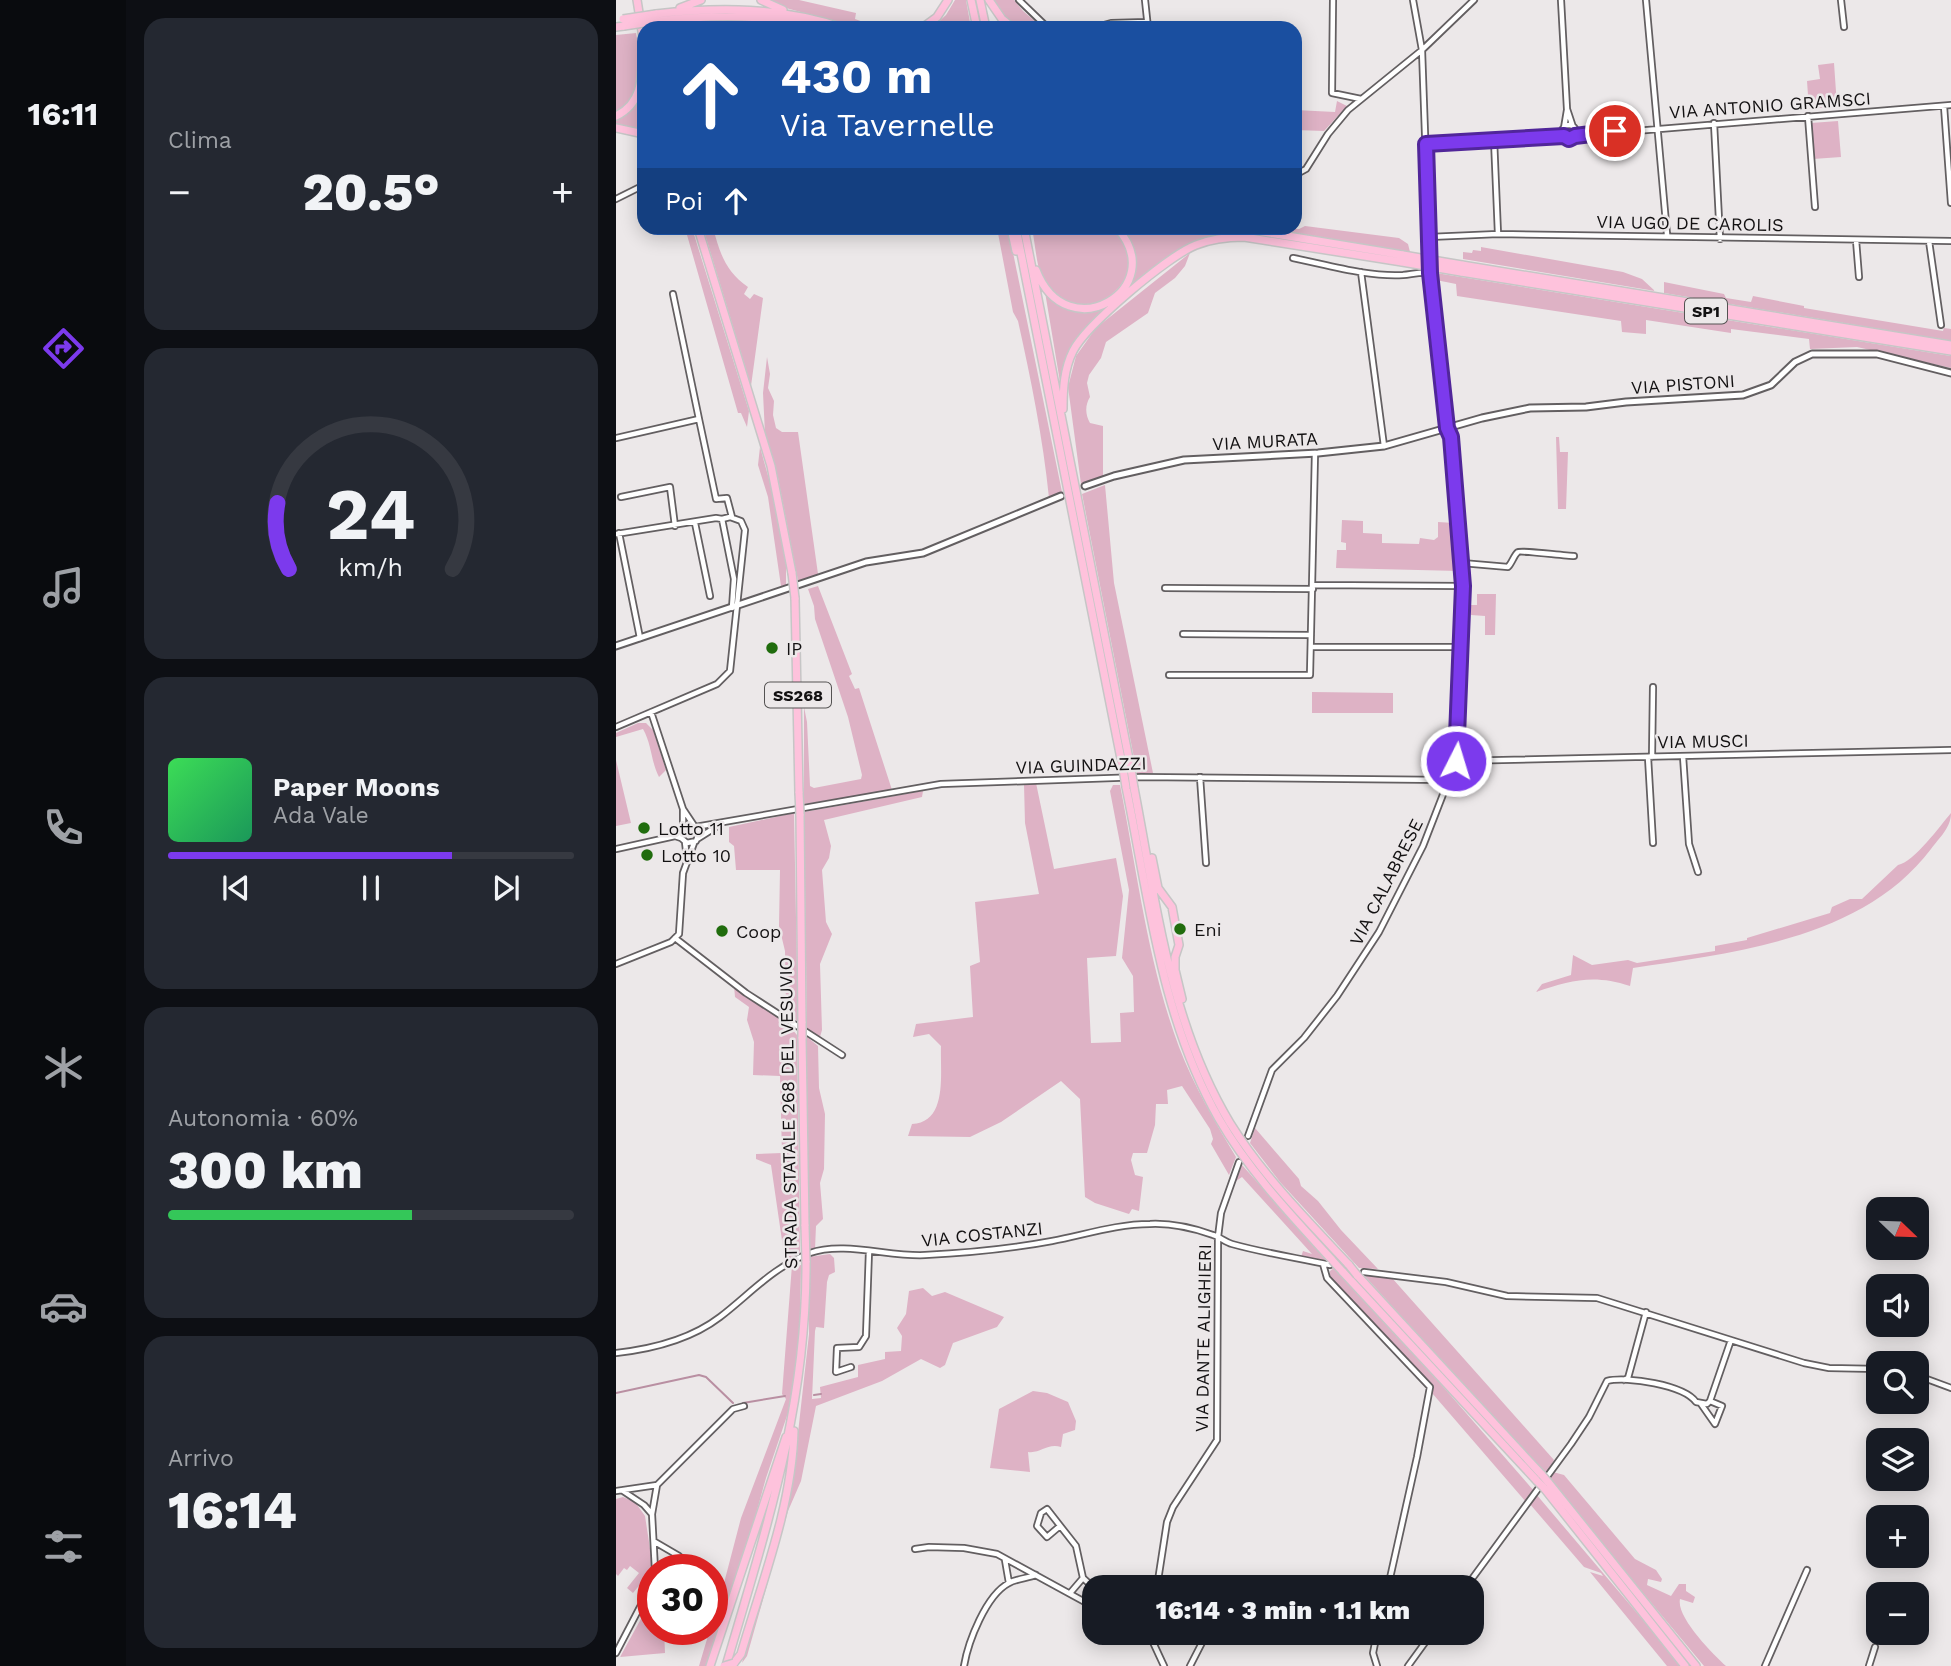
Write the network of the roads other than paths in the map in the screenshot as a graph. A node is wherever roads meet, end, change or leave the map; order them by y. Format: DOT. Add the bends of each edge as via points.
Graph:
graph roads {
  1 [pos="632,0"];
  2 [pos="639,0"];
  3 [pos="701,0"];
  4 [pos="761,0"];
  5 [pos="948,0"];
  6 [pos="971,0"];
  7 [pos="980,0"];
  8 [pos="989,0"];
  9 [pos="1019,0"];
  10 [pos="1145,0"];
  11 [pos="1333,0"];
  12 [pos="1413,0"];
  13 [pos="1474,0"];
  14 [pos="1561,0"];
  15 [pos="1646,0"];
  16 [pos="1841,0"];
  17 [pos="657,18"];
  18 [pos="814,19"];
  19 [pos="637,21"];
  20 [pos="638,21"];
  21 [pos="638,21"];
  22 [pos="640,21"];
  23 [pos="680,21"];
  24 [pos="788,21"];
  25 [pos="821,21"];
  26 [pos="932,21"];
  27 [pos="976,21"];
  28 [pos="984,21"];
  29 [pos="1004,21"];
  30 [pos="1041,21"];
  31 [pos="1147,21"];
  32 [pos="618,24"];
  33 [pos="1844,27"];
  34 [pos="1422,50"];
  35 [pos="637,94"];
  36 [pos="1361,99"];
  37 [pos="1944,106"];
  38 [pos="1951,106"];
  39 [pos="1567,109"];
  40 [pos="616,116"];
  41 [pos="1808,116"];
  42 [pos="1714,123"];
  43 [pos="1657,127"];
  44 [pos="616,128"];
  45 [pos="1574,128"];
  46 [pos="637,132"];
  47 [pos="1563,132"];
  48 [pos="1591,133"];
  49 [pos="1575,136"];
  50 [pos="1494,139"];
  51 [pos="1426,144"];
  52 [pos="1302,171"];
  53 [pos="637,188"];
  54 [pos="616,199"];
  55 [pos="1951,203"];
  56 [pos="1815,207"];
  57 [pos="1498,234"];
  58 [pos="1667,234"];
  59 [pos="700,235"];
  60 [pos="1012,235"];
  61 [pos="1017,235"];
  62 [pos="1026,235"];
  63 [pos="1123,235"];
  64 [pos="1236,235"];
  65 [pos="1276,235"];
  66 [pos="1244,237"];
  67 [pos="1429,237"];
  68 [pos="1720,239"];
  69 [pos="1856,240"];
  70 [pos="1929,241"];
  71 [pos="1951,241"];
  72 [pos="1029,251"];
  73 [pos="1293,258"];
  74 [pos="1402,259"];
  75 [pos="1462,268"];
  76 [pos="1361,272"];
  77 [pos="1430,273"];
  78 [pos="1859,277"];
  79 [pos="673,294"];
  80 [pos="1032,311"];
  81 [pos="1941,325"];
  82 [pos="1951,345"];
  83 [pos="1951,351"];
  84 [pos="1951,373"];
  85 [pos="699,419"];
  86 [pos="1063,427"];
  87 [pos="1447,428"];
  88 [pos="616,438"];
  89 [pos="1384,446"];
  90 [pos="1315,453"];
  91 [pos="1084,486"];
  92 [pos="1061,496"];
  93 [pos="621,497"];
  94 [pos="732,517"];
  95 [pos="722,519"];
  96 [pos="695,523"];
  97 [pos="676,526"];
  98 [pos="617,533"];
  99 [pos="1574,556"];
  100 [pos="1462,563"];
  101 [pos="1463,586"];
  102 [pos="1313,587"];
  103 [pos="1165,588"];
  104 [pos="710,596"];
  105 [pos="735,607"];
  106 [pos="1183,634"];
  107 [pos="1311,635"];
  108 [pos="640,638"];
  109 [pos="616,646"];
  110 [pos="1311,647"];
  111 [pos="1462,647"];
  112 [pos="1169,675"];
  113 [pos="1653,687"];
  114 [pos="651,712"];
  115 [pos="616,727"];
  116 [pos="1951,750"];
  117 [pos="1683,756"];
  118 [pos="1650,757"];
  119 [pos="1456,761"];
  120 [pos="1127,769"];
  121 [pos="1200,777"];
  122 [pos="1448,780"];
  123 [pos="1130,787"];
  124 [pos="683,808"];
  125 [pos="720,825"];
  126 [pos="694,827"];
  127 [pos="682,830"];
  128 [pos="675,836"];
  129 [pos="1144,839"];
  130 [pos="683,840"];
  131 [pos="696,841"];
  132 [pos="1653,843"];
  133 [pos="616,849"];
  134 [pos="687,860"];
  135 [pos="1206,863"];
  136 [pos="1698,872"];
  137 [pos="674,938"];
  138 [pos="616,964"];
  139 [pos="1186,1028"];
  140 [pos="842,1055"];
  141 [pos="1248,1136"];
  142 [pos="1239,1162"];
  143 [pos="1218,1237"];
  144 [pos="869,1251"];
  145 [pos="1331,1262"];
  146 [pos="1322,1263"];
  147 [pos="1346,1268"];
  148 [pos="1361,1273"];
  149 [pos="1646,1312"];
  150 [pos="1731,1340"];
  151 [pos="616,1353"];
  152 [pos="851,1367"];
  153 [pos="1866,1369"];
  154 [pos="1623,1380"];
  155 [pos="1929,1380"];
  156 [pos="1951,1388"];
  157 [pos="1710,1401"];
  158 [pos="1701,1404"];
  159 [pos="744,1406"];
  160 [pos="795,1409"];
  161 [pos="793,1420"];
  162 [pos="1539,1478"];
  163 [pos="657,1485"];
  164 [pos="1546,1485"];
  165 [pos="618,1491"];
  166 [pos="652,1514"];
  167 [pos="1060,1526"];
  168 [pos="654,1542"];
  169 [pos="915,1549"];
  170 [pos="654,1554"];
  171 [pos="675,1554"];
  172 [pos="1005,1560"];
  173 [pos="1807,1570"];
  174 [pos="1037,1575"];
  175 [pos="1082,1575"];
  176 [pos="1159,1575"];
  177 [pos="1391,1575"];
  178 [pos="1475,1575"];
  179 [pos="1082,1579"];
  180 [pos="1009,1583"];
  181 [pos="1071,1592"];
  182 [pos="1082,1599"];
  183 [pos="637,1613"];
  184 [pos="1155,1645"];
  185 [pos="1201,1645"];
  186 [pos="1375,1645"];
  187 [pos="1424,1645"];
  188 [pos="1875,1647"];
  189 [pos="616,1653"];
  190 [pos="728,1665"];
  191 [pos="710,1666"];
  192 [pos="964,1666"];
  193 [pos="1164,1666"];
  194 [pos="1190,1666"];
  195 [pos="1377,1666"];
  196 [pos="1409,1666"];
  197 [pos="1685,1666"];
  198 [pos="1696,1666"];
  199 [pos="1765,1666"];
  200 [pos="1869,1666"];
  1 -- 20 [label="highway"];
  2 -- 22 [label="highway"];
  3 -- 17 [label="highway"];
  4 -- 18 [label="highway"];
  5 -- 26 [label="highway"];
  6 -- 27 [label="highway"];
  7 -- 28 [label="highway"];
  8 -- 29 [label="highway"];
  9 -- 30 [label="street"];
  10 -- 31 [label="street"];
  11 -- 36 [label="street" via="1332,93"];
  12 -- 34 [label="street, VIA CALABRESE"];
  13 -- 34 [label="street"];
  14 -- 39 [label="street"];
  15 -- 43 [label="street"];
  16 -- 33 [label="street"];
  17 -- 18 [label="highway" via="734,10"];
  17 -- 21 [label="highway, bridge"];
  17 -- 23 [label="highway"];
  17 -- 24 [label="highway" via="746,16"];
  18 -- 25 [label="highway"];
  19 -- 32 [label="highway, bridge"];
  34 -- 36 [label="street"];
  34 -- 51 [label="street, VIA CALABRESE"];
  35 -- 40 [label="highway"];
  36 -- 52 [label="street"];
  37 -- 38 [label="street, VIA ANTONIO GRAMSCI"];
  37 -- 41 [label="street, VIA ANTONIO GRAMSCI"];
  37 -- 55 [label="street"];
  39 -- 45 [label="street"];
  39 -- 47 [label="street"];
  41 -- 42 [label="street, VIA ANTONIO GRAMSCI"];
  41 -- 56 [label="street"];
  42 -- 43 [label="street, VIA ANTONIO GRAMSCI"];
  42 -- 68 [label="street"];
  43 -- 48 [label="street, VIA ANTONIO GRAMSCI"];
  43 -- 58 [label="street"];
  44 -- 46 [label="highway"];
  45 -- 47 [label="street"];
  45 -- 48 [label="street, VIA ANTONIO GRAMSCI"];
  45 -- 49 [label="street"];
  47 -- 49 [label="street, VIA ANTONIO GRAMSCI" via="1569,139"];
  47 -- 50 [label="street" via="1549,137"];
  48 -- 49 [label="street, VIA ANTONIO GRAMSCI"];
  50 -- 51 [label="street"];
  50 -- 57 [label="street"];
  51 -- 67 [label="street, VIA CALABRESE"];
  53 -- 54 [label="street"];
  57 -- 67 [label="street, VIA UGO DE CAROLIS"];
  57 -- 68 [label="street, VIA UGO DE CAROLIS"];
  59 -- 160 [label="highway, STRADA STATALE 268 DEL VESUVIO / SS268, bridge" via="780,501 795,598 806,1261"];
  60 -- 80 [label="highway"];
  61 -- 80 [label="highway"];
  62 -- 72 [label="highway"];
  63 -- 72 [label="highway" via="1129,242 1133,270 1115,299 1096,308 1080,309 1053,298"];
  64 -- 66 [label="highway, SP1"];
  65 -- 74 [label="highway, SP1"];
  66 -- 74 [label="highway, SP1"];
  66 -- 86 [label="highway" via="1212,240 1187,249 1094,323 1069,360"];
  67 -- 77 [label="street, VIA CALABRESE"];
  68 -- 69 [label="street, VIA UGO DE CAROLIS"];
  69 -- 70 [label="street, VIA UGO DE CAROLIS"];
  69 -- 78 [label="street"];
  70 -- 71 [label="street, VIA UGO DE CAROLIS"];
  70 -- 81 [label="street"];
  72 -- 86 [label="highway"];
  73 -- 76 [label="street"];
  74 -- 75 [label="highway, SP1, bridge"];
  75 -- 82 [label="highway, SP1"];
  75 -- 83 [label="highway, SP1"];
  76 -- 77 [label="street"];
  76 -- 89 [label="street"];
  77 -- 87 [label="street, VIA CALABRESE"];
  79 -- 85 [label="street"];
  80 -- 120 [label="highway"];
  84 -- 87 [label="street, VIA PISTONI" via="1877,354 1812,354 1795,362 1771,385 1743,395 1530,408"];
  85 -- 88 [label="street"];
  85 -- 94 [label="street" via="716,499 727,498"];
  86 -- 120 [label="highway"];
  87 -- 89 [label="street, VIA MURATA"];
  87 -- 100 [label="street, VIA CALABRESE"];
  89 -- 90 [label="street, VIA MURATA"];
  90 -- 91 [label="street, VIA MURATA" via="1171,462"];
  90 -- 102 [label="street"];
  92 -- 105 [label="street" via="923,553 866,562"];
  93 -- 97 [label="street" via="670,487"];
  94 -- 95 [label="street"];
  94 -- 105 [label="street" via="741,520 745,530"];
  95 -- 96 [label="street"];
  95 -- 105 [label="street"];
  96 -- 97 [label="street"];
  96 -- 104 [label="street"];
  97 -- 98 [label="street"];
  98 -- 108 [label="street"];
  99 -- 100 [label="street" via="1524,550 1518,551 1508,566"];
  100 -- 101 [label="street, VIA CALABRESE"];
  101 -- 102 [label="street"];
  101 -- 111 [label="street, VIA CALABRESE"];
  102 -- 103 [label="street"];
  102 -- 107 [label="street"];
  105 -- 108 [label="street"];
  105 -- 114 [label="street" via="732,666 725,679"];
  106 -- 107 [label="street"];
  107 -- 110 [label="street"];
  108 -- 109 [label="street"];
  110 -- 111 [label="street"];
  110 -- 112 [label="street" via="1309,675"];
  111 -- 119 [label="street, VIA CALABRESE"];
  113 -- 118 [label="street"];
  114 -- 115 [label="street"];
  114 -- 124 [label="street"];
  116 -- 117 [label="street, VIA MUSCI"];
  117 -- 118 [label="street, VIA MUSCI"];
  117 -- 136 [label="street" via="1689,844"];
  118 -- 119 [label="street, VIA MUSCI"];
  118 -- 132 [label="street"];
  119 -- 122 [label="street, VIA CALABRESE"];
  120 -- 123 [label="highway, bridge"];
  121 -- 122 [label="street, VIA GUINDAZZI"];
  121 -- 125 [label="street, VIA GUINDAZZI" via="941,784"];
  121 -- 135 [label="street"];
  122 -- 141 [label="street, VIA CALABRESE" via="1423,846 1368,950 1304,1038 1272,1070"];
  123 -- 129 [label="highway"];
  123 -- 145 [label="highway" via="1167,989 1193,1067 1243,1155"];
  124 -- 126 [label="street"];
  124 -- 127 [label="street"];
  125 -- 126 [label="street, VIA GUINDAZZI"];
  125 -- 131 [label="street, VIA GUINDAZZI"];
  126 -- 127 [label="street, VIA GUINDAZZI"];
  126 -- 131 [label="street" via="699,833"];
  127 -- 128 [label="street"];
  127 -- 130 [label="street"];
  128 -- 130 [label="street"];
  128 -- 133 [label="street"];
  129 -- 139 [label="highway"];
  129 -- 139 [label="highway" via="1158,888 1172,907 1179,945 1175,970"];
  130 -- 131 [label="street"];
  130 -- 134 [label="street"];
  131 -- 134 [label="street"];
  134 -- 137 [label="street" via="681,925"];
  137 -- 138 [label="street"];
  137 -- 140 [label="street" via="746,993"];
  139 -- 147 [label="highway" via="1208,1082 1237,1133"];
  142 -- 143 [label="street, VIA DANTE ALIGHIERI" via="1225,1198"];
  143 -- 144 [label="street, VIA COSTANZI" via="1151,1224 985,1251 911,1256"];
  143 -- 146 [label="street, VIA COSTANZI"];
  143 -- 176 [label="street, VIA DANTE ALIGHIERI" via="1217,1440 1173,1507"];
  144 -- 151 [label="street, VIA COSTANZI" via="831,1249 787,1262 718,1319 691,1335"];
  144 -- 152 [label="street" via="866,1336 859,1348 837,1348 836,1372"];
  145 -- 146 [label="street, VIA COSTANZI"];
  145 -- 147 [label="highway, bridge"];
  146 -- 177 [label="street" via="1327,1278 1430,1387"];
  147 -- 148 [label="highway, bridge"];
  147 -- 162 [label="highway"];
  148 -- 149 [label="street" via="1446,1282 1500,1295 1597,1298"];
  148 -- 162 [label="highway"];
  149 -- 150 [label="street"];
  149 -- 154 [label="street" via="1628,1378"];
  150 -- 153 [label="street" via="1804,1363"];
  150 -- 157 [label="street"];
  154 -- 158 [label="street" via="1664,1386"];
  154 -- 178 [label="street" via="1607,1381 1571,1444"];
  155 -- 156 [label="street"];
  157 -- 158 [label="street"];
  157 -- 158 [label="street" via="1722,1406 1715,1424"];
  159 -- 163 [label="street" via="733,1409"];
  160 -- 161 [label="highway, STRADA STATALE 268 DEL VESUVIO / SS268"];
  160 -- 190 [label="highway" via="788,1485 741,1654"];
  161 -- 190 [label="highway, STRADA STATALE 268 DEL VESUVIO / SS268"];
  161 -- 191 [label="highway"];
  162 -- 164 [label="highway, bridge"];
  163 -- 165 [label="street"];
  163 -- 166 [label="street"];
  164 -- 197 [label="highway"];
  164 -- 198 [label="highway"];
  165 -- 166 [label="street" via="644,1504"];
  166 -- 168 [label="street"];
  167 -- 167 [label="street" via="1047,1509 1041,1513 1037,1526 1047,1537"];
  167 -- 175 [label="street" via="1076,1546"];
  168 -- 170 [label="street"];
  168 -- 171 [label="street"];
  169 -- 172 [label="street" via="972,1549"];
  172 -- 174 [label="street"];
  172 -- 180 [label="street"];
  173 -- 199 [label="street"];
  174 -- 180 [label="street"];
  174 -- 181 [label="street"];
  179 -- 181 [label="street"];
  180 -- 192 [label="street" via="974,1626"];
  181 -- 182 [label="street"];
  183 -- 189 [label="street"];
  184 -- 193 [label="street"];
  185 -- 194 [label="street"];
  186 -- 195 [label="street"];
  187 -- 196 [label="street"];
  188 -- 200 [label="street"];
}
